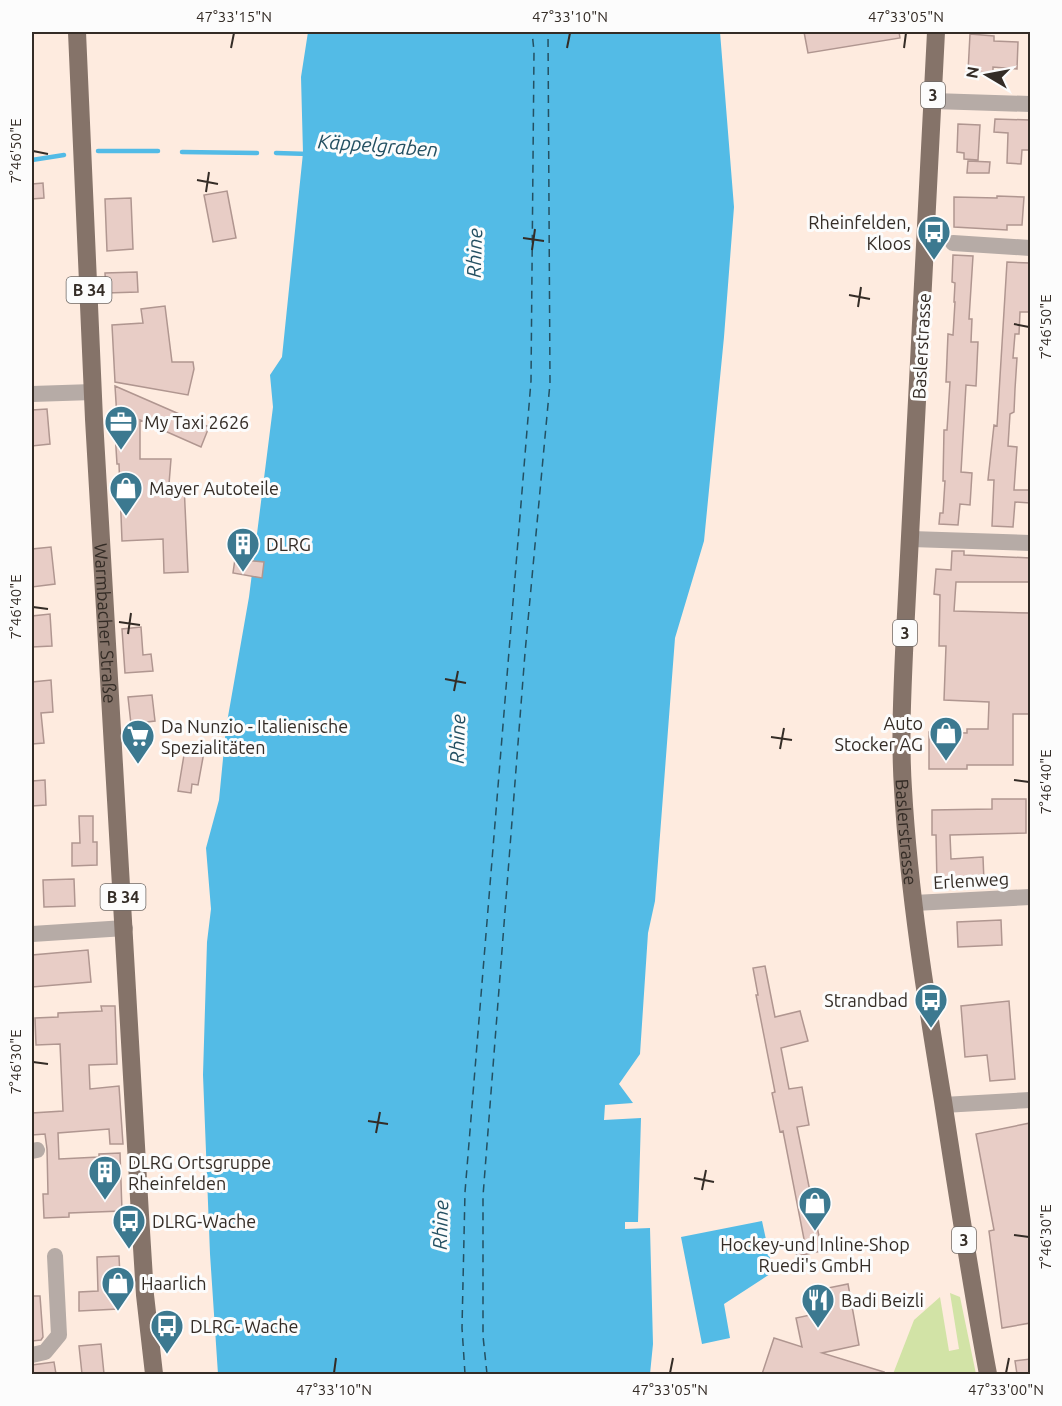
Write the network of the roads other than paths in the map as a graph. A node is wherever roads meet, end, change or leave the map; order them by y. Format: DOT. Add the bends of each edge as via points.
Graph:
graph roads {
  1 [pos="77,32"];
  2 [pos="936,32"];
  3 [pos="933,101"];
  4 [pos="1030,104"];
  5 [pos="953,243"];
  6 [pos="1030,248"];
  7 [pos="93,392"];
  8 [pos="32,394"];
  9 [pos="911,539"];
  10 [pos="1030,543"];
  11 [pos="1030,897"];
  12 [pos="914,903"];
  13 [pos="125,928"];
  14 [pos="32,934"];
  15 [pos="1030,1100"];
  16 [pos="943,1105"];
  17 [pos="55,1256"];
  18 [pos="32,1355"];
  19 [pos="154,1374"];
  20 [pos="988,1374"];
  1 -- 7 [label="main road, Warmbacher Straße / B 34"];
  2 -- 3 [label="main road, Baslerstrasse / 3"];
  3 -- 4 [label="street"];
  3 -- 9 [label="main road, Baslerstrasse / 3"];
  5 -- 6 [label="street"];
  7 -- 8 [label="street"];
  7 -- 13 [label="main road, Warmbacher Straße / B 34"];
  9 -- 10 [label="street"];
  9 -- 12 [label="main road, Baslerstrasse / 3" via="901,734"];
  11 -- 12 [label="street, Erlenweg"];
  12 -- 16 [label="main road, Baslerstrasse / 3"];
  13 -- 14 [label="street"];
  13 -- 19 [label="main road, Warmbacher Straße / B 34" via="131,1072"];
  15 -- 16 [label="street"];
  16 -- 20 [label="main road, Baslerstrasse / 3"];
  17 -- 18 [label="street" via="60,1335 45,1352"];
}
